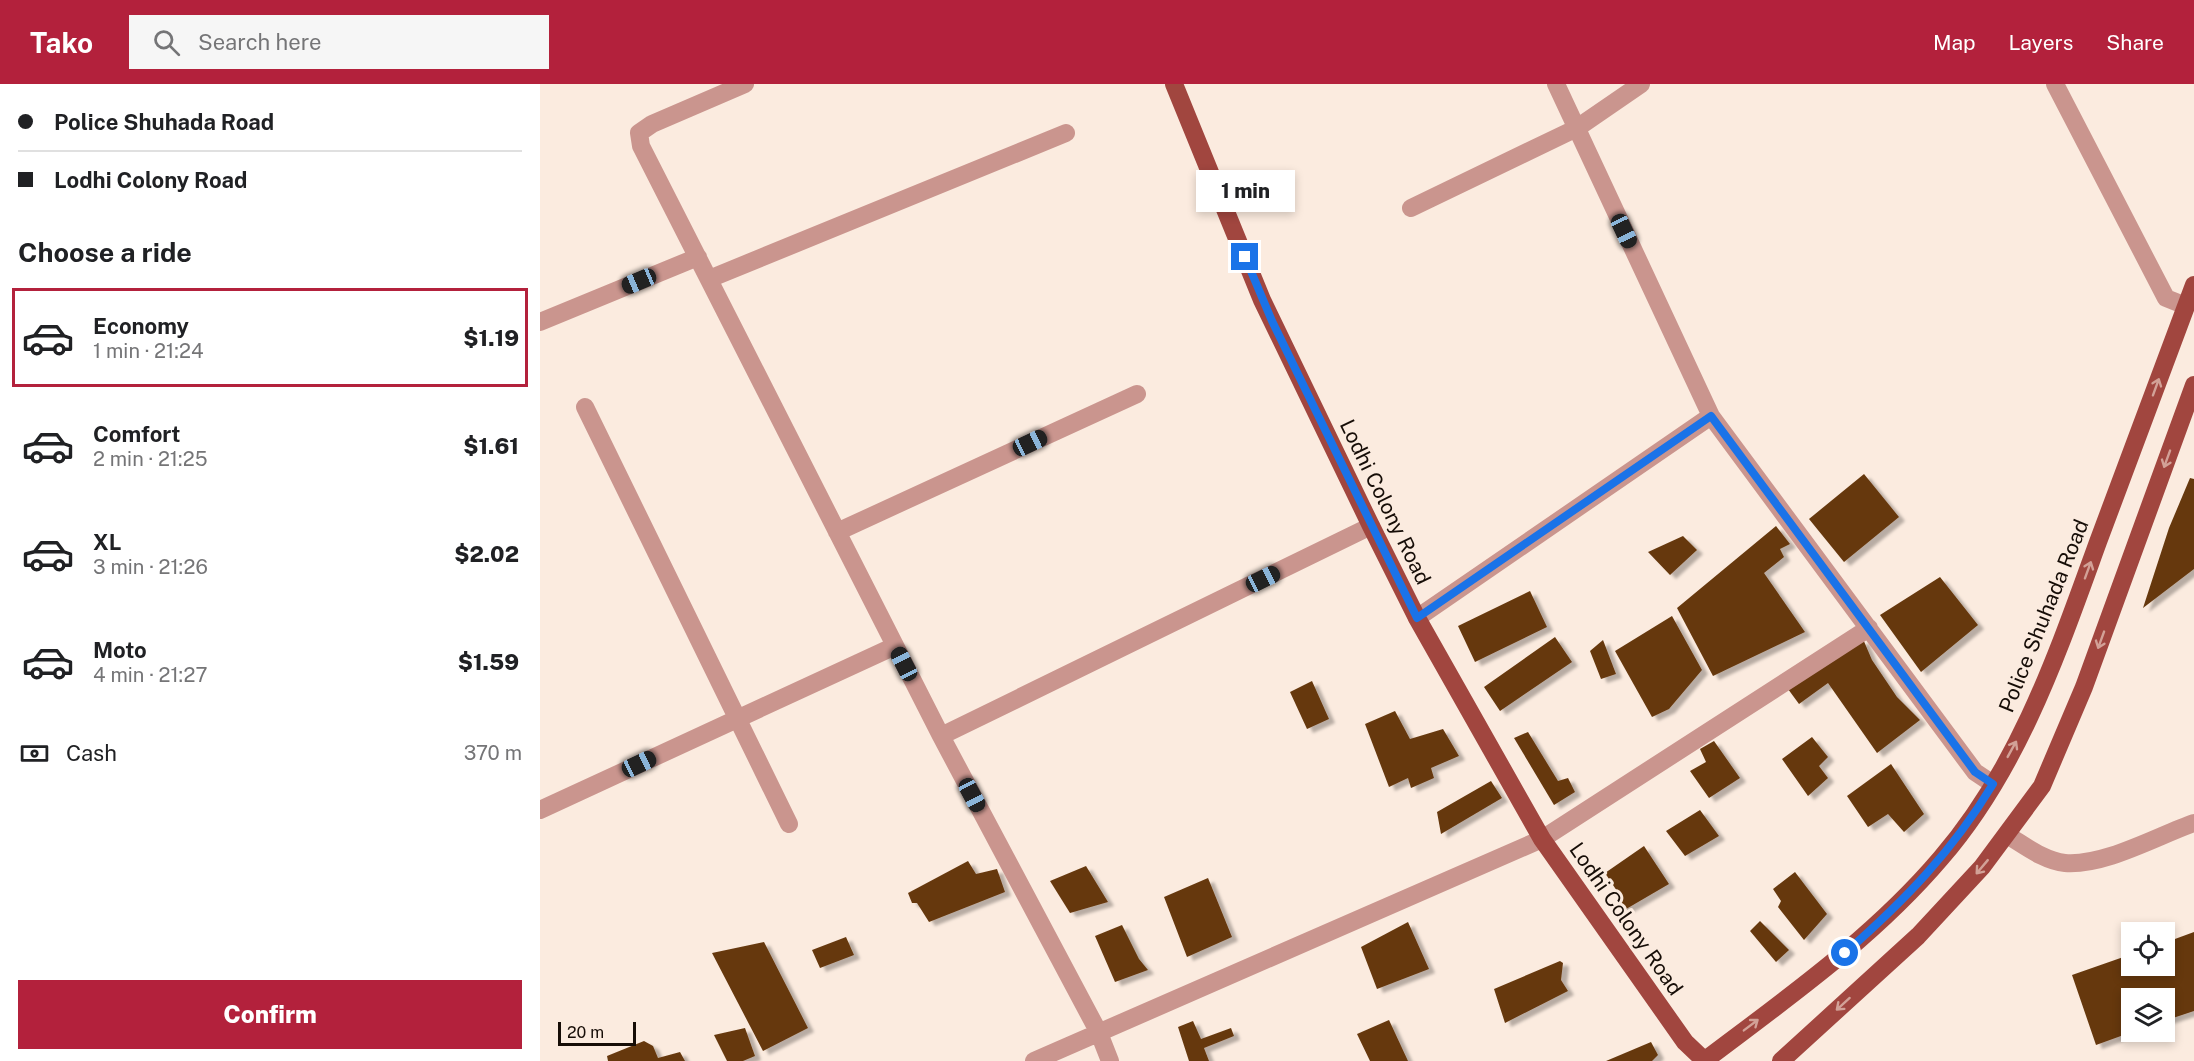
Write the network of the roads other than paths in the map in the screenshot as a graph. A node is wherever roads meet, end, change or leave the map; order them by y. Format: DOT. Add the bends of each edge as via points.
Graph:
graph roads {
  1 [pos="745,84"];
  2 [pos="1174,84"];
  3 [pos="1556,84"];
  4 [pos="1641,84"];
  5 [pos="2055,84"];
  6 [pos="1577,128"];
  7 [pos="1066,133"];
  8 [pos="1410,208"];
  9 [pos="698,256"];
  10 [pos="709,279"];
  11 [pos="2194,285"];
  12 [pos="2186,306"];
  13 [pos="540,322"];
  14 [pos="2194,385"];
  15 [pos="1137,394"];
  16 [pos="585,407"];
  17 [pos="1711,416"];
  18 [pos="1371,526"];
  19 [pos="837,532"];
  20 [pos="1417,618"];
  21 [pos="1869,628"];
  22 [pos="895,646"];
  23 [pos="738,718"];
  24 [pos="941,736"];
  25 [pos="1993,784"];
  26 [pos="540,810"];
  27 [pos="2194,823"];
  28 [pos="789,824"];
  29 [pos="2007,835"];
  30 [pos="1542,839"];
  31 [pos="1099,1033"];
  32 [pos="1786,1060"];
  33 [pos="1034,1061"];
  34 [pos="1110,1061"];
  35 [pos="1705,1061"];
  1 -- 9 [label="street" via="639,133 641,146"];
  2 -- 18 [label="main road, Lodhi Colony Road" via="1262,300"];
  3 -- 6 [label="street"];
  4 -- 6 [label="street"];
  5 -- 12 [label="street" via="2166,298"];
  6 -- 8 [label="street"];
  6 -- 17 [label="street"];
  7 -- 10 [label="street"];
  9 -- 10 [label="street"];
  9 -- 13 [label="street"];
  10 -- 19 [label="street"];
  11 -- 12 [label="main road, Police Shuhada Road"];
  25 -- 12 [label="main road, Police Shuhada Road, one-way" via="2051,670"];
  14 -- 29 [label="main road, one-way" via="2084,687 2042,786"];
  15 -- 19 [label="street"];
  16 -- 23 [label="street"];
  17 -- 20 [label="street"];
  17 -- 21 [label="street"];
  18 -- 20 [label="main road, Lodhi Colony Road"];
  18 -- 24 [label="street"];
  19 -- 22 [label="street"];
  20 -- 30 [label="main road, Lodhi Colony Road"];
  21 -- 25 [label="street" via="1975,772"];
  21 -- 30 [label="street"];
  22 -- 23 [label="street"];
  22 -- 24 [label="street"];
  23 -- 26 [label="street"];
  23 -- 28 [label="street"];
  24 -- 31 [label="street"];
  35 -- 25 [label="main road, Police Shuhada Road, one-way" via="1845,953 1896,908 1942,857"];
  27 -- 29 [label="street" via="2126,851 2065,863 2040,855"];
  29 -- 32 [label="main road, one-way" via="1918,936"];
  30 -- 31 [label="street"];
  30 -- 35 [label="main road, Lodhi Colony Road" via="1685,1042"];
  31 -- 33 [label="street"];
  31 -- 34 [label="street"];
}
